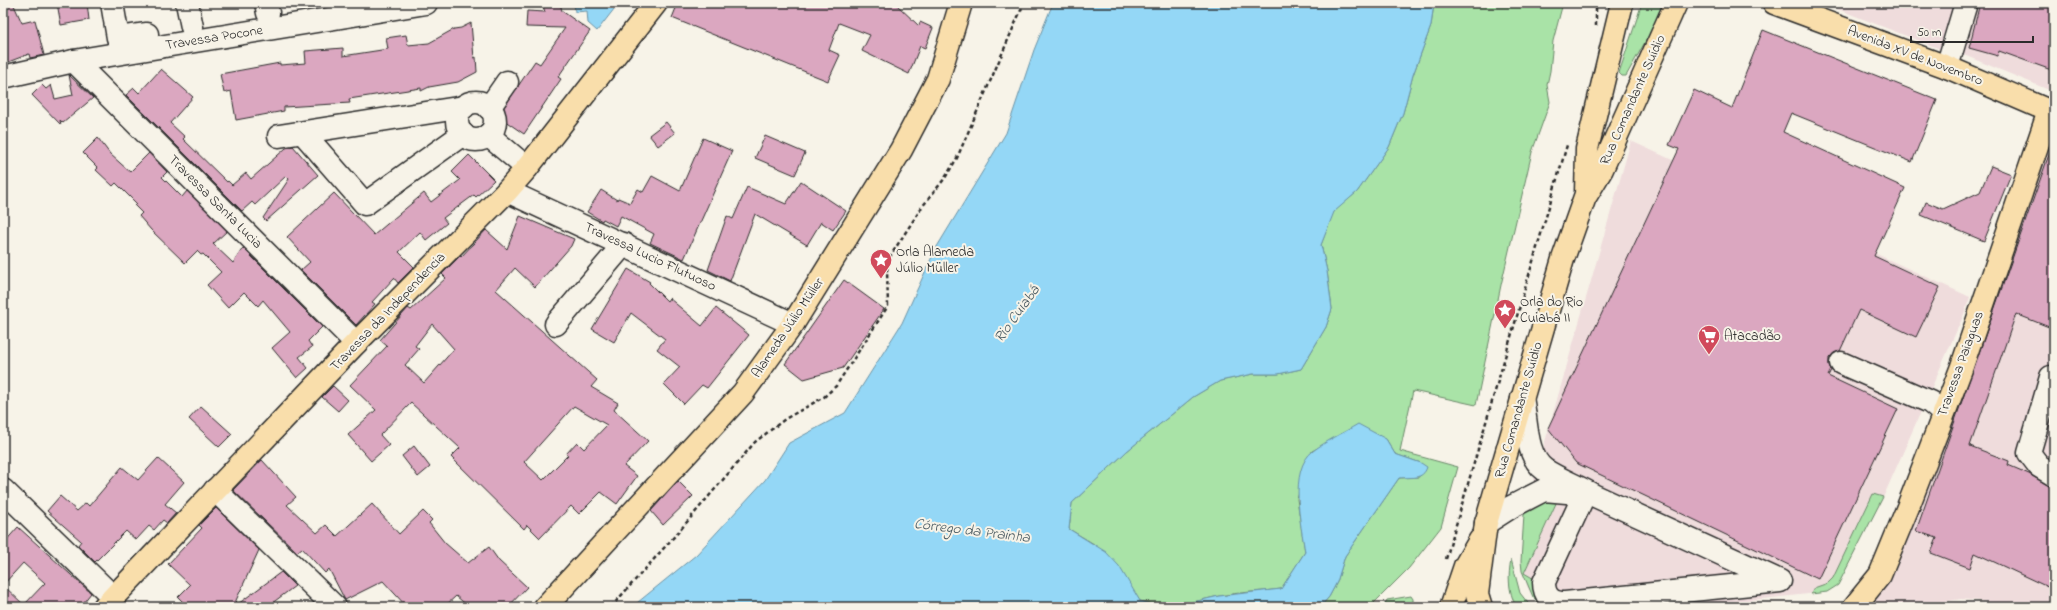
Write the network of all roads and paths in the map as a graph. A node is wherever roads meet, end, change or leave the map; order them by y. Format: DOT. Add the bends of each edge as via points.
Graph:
graph roads {
  1 [pos="112,3"];
  2 [pos="187,3"];
  3 [pos="344,3"];
  4 [pos="426,3"];
  5 [pos="656,3"];
  6 [pos="962,3"];
  7 [pos="1024,3"];
  8 [pos="1596,3"];
  9 [pos="1622,3"];
  10 [pos="1676,3"];
  11 [pos="1774,3"];
  12 [pos="1966,3"];
  13 [pos="267,8"];
  14 [pos="1601,21"];
  15 [pos="192,27"];
  16 [pos="1599,27"];
  17 [pos="1596,33"];
  18 [pos="74,61"];
  19 [pos="1947,67"];
  20 [pos="3,77"];
  21 [pos="507,82"];
  22 [pos="464,107"];
  23 [pos="489,108"];
  24 [pos="2051,112"];
  25 [pos="303,133"];
  26 [pos="463,134"];
  27 [pos="488,135"];
  28 [pos="278,136"];
  29 [pos="1567,144"];
  30 [pos="527,168"];
  31 [pos="507,191"];
  32 [pos="1586,194"];
  33 [pos="624,244"];
  34 [pos="556,324"];
  35 [pos="793,324"];
  36 [pos="356,344"];
  37 [pos="1841,363"];
  38 [pos="2051,377"];
  39 [pos="1522,398"];
  40 [pos="1943,413"];
  41 [pos="2054,475"];
  42 [pos="3,490"];
  43 [pos="215,490"];
  44 [pos="1588,493"];
  45 [pos="1485,529"];
  46 [pos="1444,566"];
  47 [pos="109,602"];
  48 [pos="335,607"];
  49 [pos="545,607"];
  50 [pos="611,607"];
  51 [pos="1451,607"];
  52 [pos="1481,607"];
  53 [pos="1854,607"];
  1 -- 15 [label="street" via="118,38"];
  2 -- 15 [label="street"];
  3 -- 13 [label="street"];
  4 -- 18 [label="street, Travessa Pocone"];
  5 -- 30 [label="main road, Travessa da Independencia"];
  6 -- 35 [label="main road, Alameda Júlio Müller" via="935,85 901,150"];
  7 -- 50 [label="path" via="957,158 890,258 887,270 888,306 836,386 824,396 785,418 755,442"];
  8 -- 17 [label="path"];
  9 -- 32 [label="main road, Rua Comandante Suídio" via="1587,149"];
  10 -- 32 [label="main road, Rua Comandante Suídio" via="1602,169"];
  11 -- 19 [label="main road, Avenida XV de Novembro"];
  12 -- 19 [label="street"];
  13 -- 15 [label="street"];
  14 -- 16 [label="path"];
  18 -- 20 [label="street, Travessa Pocone"];
  18 -- 36 [label="street, Travessa Santa Lucia"];
  19 -- 24 [label="main road, Avenida XV de Novembro"];
  21 -- 23 [label="street"];
  22 -- 23 [label="street" via="474,102 485,104"];
  22 -- 25 [label="street"];
  22 -- 26 [label="street" via="460,111 457,123"];
  23 -- 27 [label="street" via="494,125"];
  24 -- 40 [label="main road, Travessa Paiaguas" via="1961,369"];
  25 -- 26 [label="street" via="365,204"];
  25 -- 28 [label="street"];
  26 -- 27 [label="street" via="467,138 478,140"];
  27 -- 30 [label="street"];
  29 -- 46 [label="path"];
  30 -- 31 [label="main road, Travessa da Independencia"];
  31 -- 33 [label="street, Travessa Lucio Flutuoso"];
  31 -- 36 [label="main road, Travessa da Independencia"];
  32 -- 39 [label="main road, Rua Comandante Suídio" via="1563,259"];
  33 -- 34 [label="street"];
  33 -- 35 [label="street, Travessa Lucio Flutuoso"];
  35 -- 49 [label="main road, Alameda Júlio Müller" via="743,393"];
  36 -- 43 [label="main road, Travessa da Independencia"];
  37 -- 40 [label="street" via="1930,402"];
  38 -- 41 [label="street" via="2029,453 2039,466"];
  39 -- 44 [label="street" via="1531,446 1539,464"];
  39 -- 45 [label="main road, Rua Comandante Suídio"];
  40 -- 53 [label="main road, Travessa Paiaguas" via="1880,575"];
  42 -- 47 [label="street"];
  43 -- 47 [label="main road, Travessa da Independencia"];
  43 -- 48 [label="street"];
  44 -- 44 [label="street" via="1753,562 1780,581 1566,603 1553,602 1546,594 1544,582"];
  44 -- 45 [label="street" via="1544,490 1511,507"];
  45 -- 51 [label="main road" via="1465,566"];
  45 -- 52 [label="main road" via="1477,594"];
}
